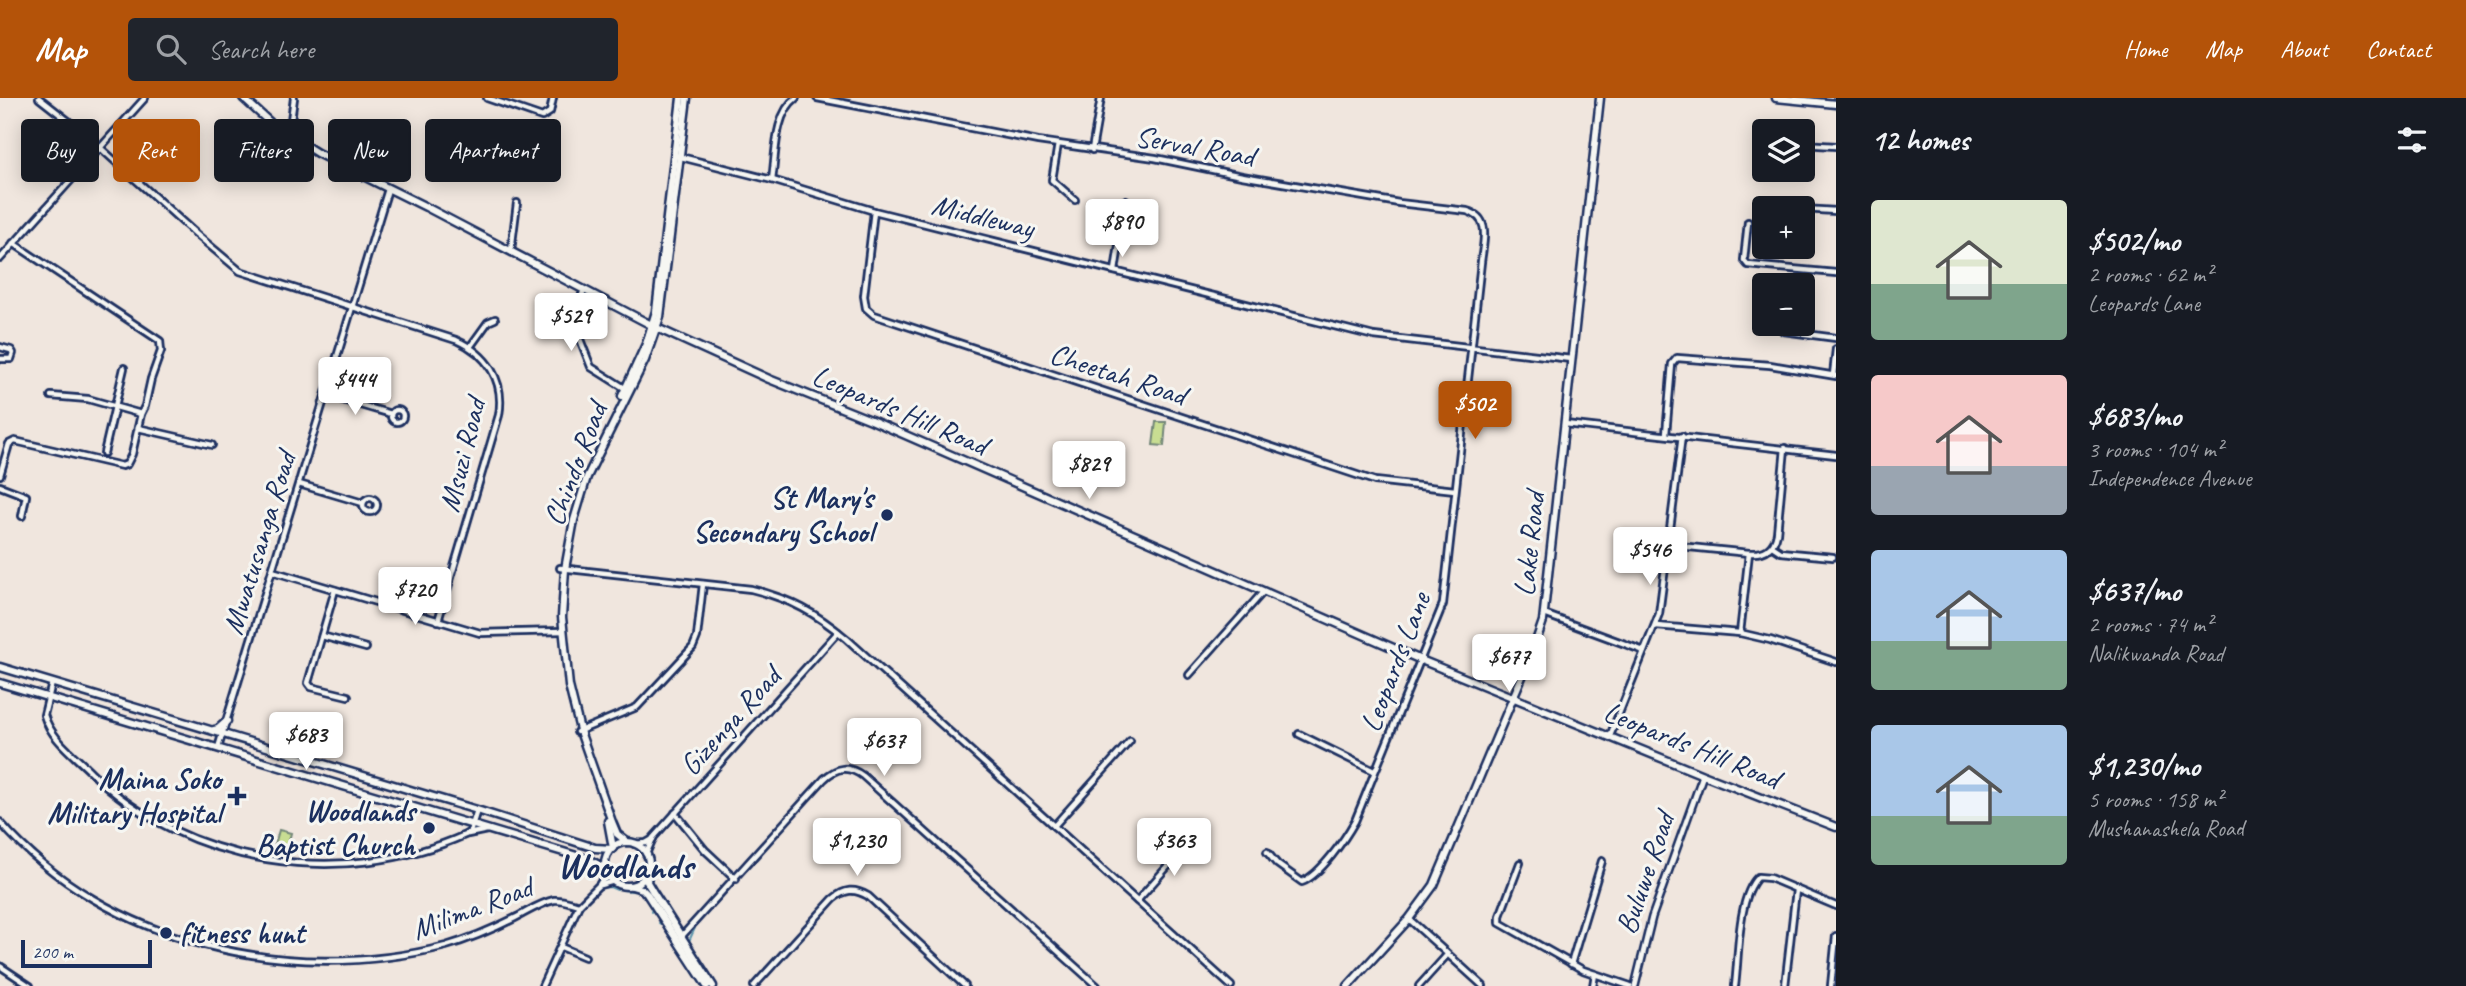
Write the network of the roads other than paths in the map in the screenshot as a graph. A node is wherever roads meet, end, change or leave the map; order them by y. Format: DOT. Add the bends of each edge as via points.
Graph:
graph roads {
  1 [pos="39,98"];
  2 [pos="145,98"];
  3 [pos="243,98"];
  4 [pos="294,98"];
  5 [pos="487,98"];
  6 [pos="554,98"];
  7 [pos="681,98"];
  8 [pos="687,98"];
  9 [pos="796,98"];
  10 [pos="817,98"];
  11 [pos="1101,98"];
  12 [pos="1600,98"];
  13 [pos="1776,98"];
  14 [pos="1836,104"];
  15 [pos="269,119"];
  16 [pos="291,119"];
  17 [pos="1058,144"];
  18 [pos="1815,145"];
  19 [pos="1836,146"];
  20 [pos="100,147"];
  21 [pos="1092,150"];
  22 [pos="314,151"];
  23 [pos="677,156"];
  24 [pos="772,180"];
  25 [pos="388,189"];
  26 [pos="1075,200"];
  27 [pos="1126,200"];
  28 [pos="517,203"];
  29 [pos="1815,209"];
  30 [pos="874,211"];
  31 [pos="1836,211"];
  32 [pos="1481,218"];
  33 [pos="1748,222"];
  34 [pos="13,243"];
  35 [pos="511,251"];
  36 [pos="0,259"];
  37 [pos="1115,271"];
  38 [pos="1836,273"];
  39 [pos="585,289"];
  40 [pos="353,307"];
  41 [pos="658,314"];
  42 [pos="495,319"];
  43 [pos="640,319"];
  44 [pos="654,326"];
  45 [pos="669,333"];
  46 [pos="1815,335"];
  47 [pos="1836,338"];
  48 [pos="650,339"];
  49 [pos="0,347"];
  50 [pos="470,347"];
  51 [pos="1472,348"];
  52 [pos="1836,349"];
  53 [pos="0,359"];
  54 [pos="1572,359"];
  55 [pos="124,369"];
  56 [pos="1834,376"];
  57 [pos="627,390"];
  58 [pos="326,395"];
  59 [pos="51,396"];
  60 [pos="115,407"];
  61 [pos="141,414"];
  62 [pos="391,414"];
  63 [pos="1565,424"];
  64 [pos="138,428"];
  65 [pos="1666,434"];
  66 [pos="1682,436"];
  67 [pos="212,445"];
  68 [pos="1785,448"];
  69 [pos="104,453"];
  70 [pos="1836,454"];
  71 [pos="0,475"];
  72 [pos="299,484"];
  73 [pos="0,486"];
  74 [pos="1455,490"];
  75 [pos="363,503"];
  76 [pos="22,516"];
  77 [pos="1669,545"];
  78 [pos="1772,546"];
  79 [pos="1749,553"];
  80 [pos="1833,557"];
  81 [pos="563,568"];
  82 [pos="272,571"];
  83 [pos="704,584"];
  84 [pos="335,590"];
  85 [pos="1263,592"];
  86 [pos="1544,614"];
  87 [pos="438,621"];
  88 [pos="1656,626"];
  89 [pos="561,632"];
  90 [pos="838,632"];
  91 [pos="1740,633"];
  92 [pos="322,636"];
  93 [pos="366,648"];
  94 [pos="1644,651"];
  95 [pos="1421,660"];
  96 [pos="1836,662"];
  97 [pos="0,667"];
  98 [pos="1189,675"];
  99 [pos="52,682"];
  100 [pos="1519,682"];
  101 [pos="0,683"];
  102 [pos="1496,692"];
  103 [pos="348,696"];
  104 [pos="48,697"];
  105 [pos="1512,698"];
  106 [pos="1528,704"];
  107 [pos="1506,713"];
  108 [pos="227,721"];
  109 [pos="212,730"];
  110 [pos="579,732"];
  111 [pos="223,733"];
  112 [pos="1299,734"];
  113 [pos="1611,736"];
  114 [pos="1130,741"];
  115 [pos="218,748"];
  116 [pos="1374,771"];
  117 [pos="1703,775"];
  118 [pos="477,810"];
  119 [pos="675,813"];
  120 [pos="0,822"];
  121 [pos="472,824"];
  122 [pos="1054,826"];
  123 [pos="1836,827"];
  124 [pos="491,830"];
  125 [pos="465,835"];
  126 [pos="653,838"];
  127 [pos="1192,839"];
  128 [pos="631,843"];
  129 [pos="612,848"];
  130 [pos="1267,852"];
  131 [pos="646,853"];
  132 [pos="1602,860"];
  133 [pos="1520,863"];
  134 [pos="606,871"];
  135 [pos="648,871"];
  136 [pos="736,879"];
  137 [pos="614,881"];
  138 [pos="599,885"];
  139 [pos="632,886"];
  140 [pos="1796,889"];
  141 [pos="1137,901"];
  142 [pos="579,905"];
  143 [pos="1836,906"];
  144 [pos="1409,919"];
  145 [pos="1836,936"];
  146 [pos="680,938"];
  147 [pos="561,947"];
  148 [pos="1447,955"];
  149 [pos="584,957"];
  150 [pos="1572,964"];
  151 [pos="0,965"];
  152 [pos="1595,974"];
  153 [pos="22,984"];
  154 [pos="30,986"];
  155 [pos="542,986"];
  156 [pos="707,986"];
  157 [pos="713,986"];
  158 [pos="754,986"];
  159 [pos="965,986"];
  160 [pos="1097,986"];
  161 [pos="1231,986"];
  162 [pos="1348,986"];
  163 [pos="1419,986"];
  164 [pos="1483,986"];
  165 [pos="1593,986"];
  166 [pos="1632,986"];
  167 [pos="1735,986"];
  168 [pos="1785,986"];
  169 [pos="1831,986"];
  1 -- 20 [label="street, Msuzi Road"];
  2 -- 20 [label="street"];
  3 -- 15 [label="main road, Leopards Hill Road"];
  4 -- 16 [label="street"];
  5 -- 6 [label="street" via="542,117 550,113"];
  7 -- 23 [label="main road, Chindo Road"];
  8 -- 23 [label="main road, Chindo Road"];
  9 -- 24 [label="street" via="781,124"];
  10 -- 17 [label="street, Serval Road"];
  11 -- 21 [label="street"];
  12 -- 54 [label="main road, Lake Road"];
  13 -- 14 [label="main road"];
  17 -- 21 [label="street, Serval Road"];
  17 -- 26 [label="street" via="1052,180"];
  18 -- 19 [label="street"];
  20 -- 34 [label="street"];
  20 -- 40 [label="street, Msuzi Road" via="240,271"];
  21 -- 32 [label="street, Serval Road" via="1467,211"];
  22 -- 25 [label="main road, Leopards Hill Road"];
  23 -- 24 [label="street, Middleway"];
  23 -- 41 [label="main road, Chindo Road"];
  24 -- 30 [label="street, Middleway"];
  25 -- 35 [label="main road, Leopards Hill Road"];
  25 -- 40 [label="street, Mwatusanga Road"];
  27 -- 37 [label="street"];
  28 -- 35 [label="street"];
  29 -- 31 [label="street"];
  30 -- 37 [label="street, Middleway"];
  30 -- 74 [label="street, Cheetah Road" via="864,296 866,308 874,315 1375,481"];
  32 -- 51 [label="street, Leopards Lane"];
  33 -- 38 [label="street" via="1744,255 1748,265"];
  34 -- 36 [label="street"];
  34 -- 61 [label="street" via="160,341"];
  35 -- 39 [label="main road, Leopards Hill Road"];
  37 -- 51 [label="street, Middleway" via="1374,336"];
  39 -- 43 [label="main road, Leopards Hill Road"];
  39 -- 57 [label="street" via="572,319 587,359 595,370"];
  40 -- 50 [label="street, Msuzi Road"];
  40 -- 58 [label="street, Mwatusanga Road"];
  41 -- 43 [label="main road"];
  41 -- 44 [label="main road, Chindo Road"];
  41 -- 45 [label="main road"];
  42 -- 50 [label="street"];
  43 -- 44 [label="main road, Leopards Hill Road"];
  43 -- 48 [label="main road"];
  44 -- 45 [label="main road, Leopards Hill Road"];
  44 -- 48 [label="main road, Chindo Road"];
  45 -- 48 [label="main road"];
  45 -- 85 [label="main road, Leopards Hill Road"];
  46 -- 47 [label="street"];
  48 -- 57 [label="main road, Chindo Road"];
  49 -- 53 [label="street" via="13,353 11,359"];
  50 -- 87 [label="street, Msuzi Road" via="492,368 500,409"];
  51 -- 54 [label="street, Middleway"];
  51 -- 74 [label="street, Leopards Lane"];
  52 -- 56 [label="street"];
  54 -- 63 [label="main road, Lake Road"];
  55 -- 60 [label="street"];
  56 -- 65 [label="street" via="1770,365 1677,358 1672,364"];
  57 -- 81 [label="main road, Chindo Road" via="579,489"];
  58 -- 62 [label="street"];
  58 -- 72 [label="street, Mwatusanga Road"];
  59 -- 60 [label="street"];
  60 -- 61 [label="street"];
  60 -- 69 [label="street"];
  61 -- 64 [label="street"];
  63 -- 65 [label="street"];
  63 -- 86 [label="main road, Lake Road"];
  64 -- 67 [label="street"];
  64 -- 71 [label="street" via="125,465 15,441 9,444"];
  65 -- 66 [label="street"];
  66 -- 68 [label="street"];
  66 -- 77 [label="street"];
  68 -- 70 [label="street"];
  68 -- 78 [label="street"];
  72 -- 75 [label="street"];
  72 -- 82 [label="street, Mwatusanga Road"];
  73 -- 76 [label="street" via="26,496"];
  74 -- 95 [label="street, Leopards Lane" via="1443,604"];
  77 -- 79 [label="street"];
  77 -- 88 [label="street"];
  78 -- 79 [label="street" via="1760,554"];
  78 -- 80 [label="street" via="1781,552"];
  79 -- 91 [label="street"];
  81 -- 83 [label="street"];
  81 -- 89 [label="main road, Chindo Road"];
  82 -- 84 [label="street"];
  82 -- 108 [label="street, Mwatusanga Road"];
  83 -- 90 [label="street" via="771,594 803,606"];
  83 -- 110 [label="street" via="692,647 637,707"];
  84 -- 87 [label="street"];
  84 -- 92 [label="street"];
  85 -- 95 [label="main road, Leopards Hill Road"];
  85 -- 98 [label="street"];
  86 -- 94 [label="street"];
  86 -- 100 [label="main road, Lake Road"];
  87 -- 89 [label="street" via="487,634"];
  88 -- 91 [label="street"];
  88 -- 94 [label="street"];
  89 -- 110 [label="main road, Chindo Road" via="565,683"];
  90 -- 119 [label="street, Gizenga Road"];
  90 -- 122 [label="street"];
  91 -- 96 [label="street"];
  92 -- 93 [label="street"];
  92 -- 103 [label="street" via="309,685"];
  94 -- 113 [label="street"];
  95 -- 102 [label="main road, Leopards Hill Road"];
  95 -- 116 [label="street, Leopards Lane"];
  97 -- 99 [label="main road"];
  99 -- 104 [label="street"];
  99 -- 109 [label="main road"];
  100 -- 102 [label="main road" via="1505,692"];
  100 -- 105 [label="main road, Lake Road"];
  100 -- 106 [label="main road"];
  101 -- 104 [label="main road"];
  102 -- 105 [label="main road, Leopards Hill Road"];
  102 -- 107 [label="main road" via="1504,699"];
  104 -- 115 [label="main road"];
  104 -- 125 [label="street" via="44,715 49,726 100,781 153,819 204,842 283,862 352,863 399,857"];
  105 -- 106 [label="main road, Leopards Hill Road"];
  105 -- 107 [label="main road, Lake Road"];
  106 -- 107 [label="main road"];
  106 -- 113 [label="main road, Leopards Hill Road"];
  107 -- 144 [label="main road, Lake Road" via="1434,885"];
  108 -- 109 [label="main road"];
  108 -- 111 [label="street, Mwatusanga Road"];
  109 -- 111 [label="main road"];
  110 -- 128 [label="main road, Chindo Road" via="617,834"];
  110 -- 129 [label="main road, Chindo Road" via="609,823"];
  111 -- 115 [label="street, Mwatusanga Road"];
  111 -- 118 [label="main road"];
  112 -- 116 [label="street"];
  113 -- 117 [label="main road, Leopards Hill Road"];
  114 -- 122 [label="street"];
  115 -- 121 [label="main road"];
  116 -- 130 [label="street, Leopards Lane" via="1356,821 1307,881 1298,881"];
  117 -- 123 [label="main road, Leopards Hill Road"];
  117 -- 166 [label="street, Buluwe Road"];
  118 -- 121 [label="street"];
  118 -- 129 [label="main road" via="595,848"];
  119 -- 126 [label="street, Gizenga Road"];
  119 -- 136 [label="street"];
  120 -- 142 [label="street, Milima Road" via="37,859 86,896 159,932 240,956 322,964 395,957 464,940 552,901"];
  121 -- 124 [label="main road"];
  121 -- 125 [label="street"];
  122 -- 141 [label="street"];
  124 -- 125 [label="street"];
  124 -- 134 [label="main road" via="590,860"];
  126 -- 128 [label="street"];
  126 -- 131 [label="street, Gizenga Road"];
  127 -- 141 [label="street"];
  128 -- 129 [label="main road"];
  128 -- 131 [label="main road"];
  129 -- 134 [label="main road"];
  131 -- 135 [label="main road"];
  132 -- 150 [label="street"];
  133 -- 150 [label="street" via="1500,923"];
  134 -- 137 [label="main road"];
  134 -- 138 [label="street"];
  135 -- 139 [label="main road"];
  135 -- 146 [label="main road" via="649,884"];
  136 -- 146 [label="street"];
  136 -- 160 [label="street" via="824,779 840,768 854,769"];
  137 -- 138 [label="street"];
  137 -- 139 [label="main road"];
  138 -- 142 [label="street"];
  139 -- 146 [label="main road" via="647,894"];
  140 -- 143 [label="street"];
  140 -- 167 [label="street" via="1764,877 1751,886"];
  140 -- 168 [label="street"];
  141 -- 161 [label="street"];
  142 -- 147 [label="street"];
  144 -- 148 [label="street"];
  144 -- 162 [label="main road, Lake Road"];
  145 -- 169 [label="street"];
  146 -- 156 [label="main road"];
  146 -- 157 [label="main road"];
  147 -- 149 [label="street"];
  147 -- 155 [label="street"];
  148 -- 163 [label="street"];
  148 -- 164 [label="street"];
  150 -- 152 [label="street"];
  151 -- 153 [label="street"];
  152 -- 165 [label="street"];
  152 -- 166 [label="street"];
  153 -- 154 [label="street"];
  158 -- 159 [label="street" via="834,899 850,890 867,895"];
}
